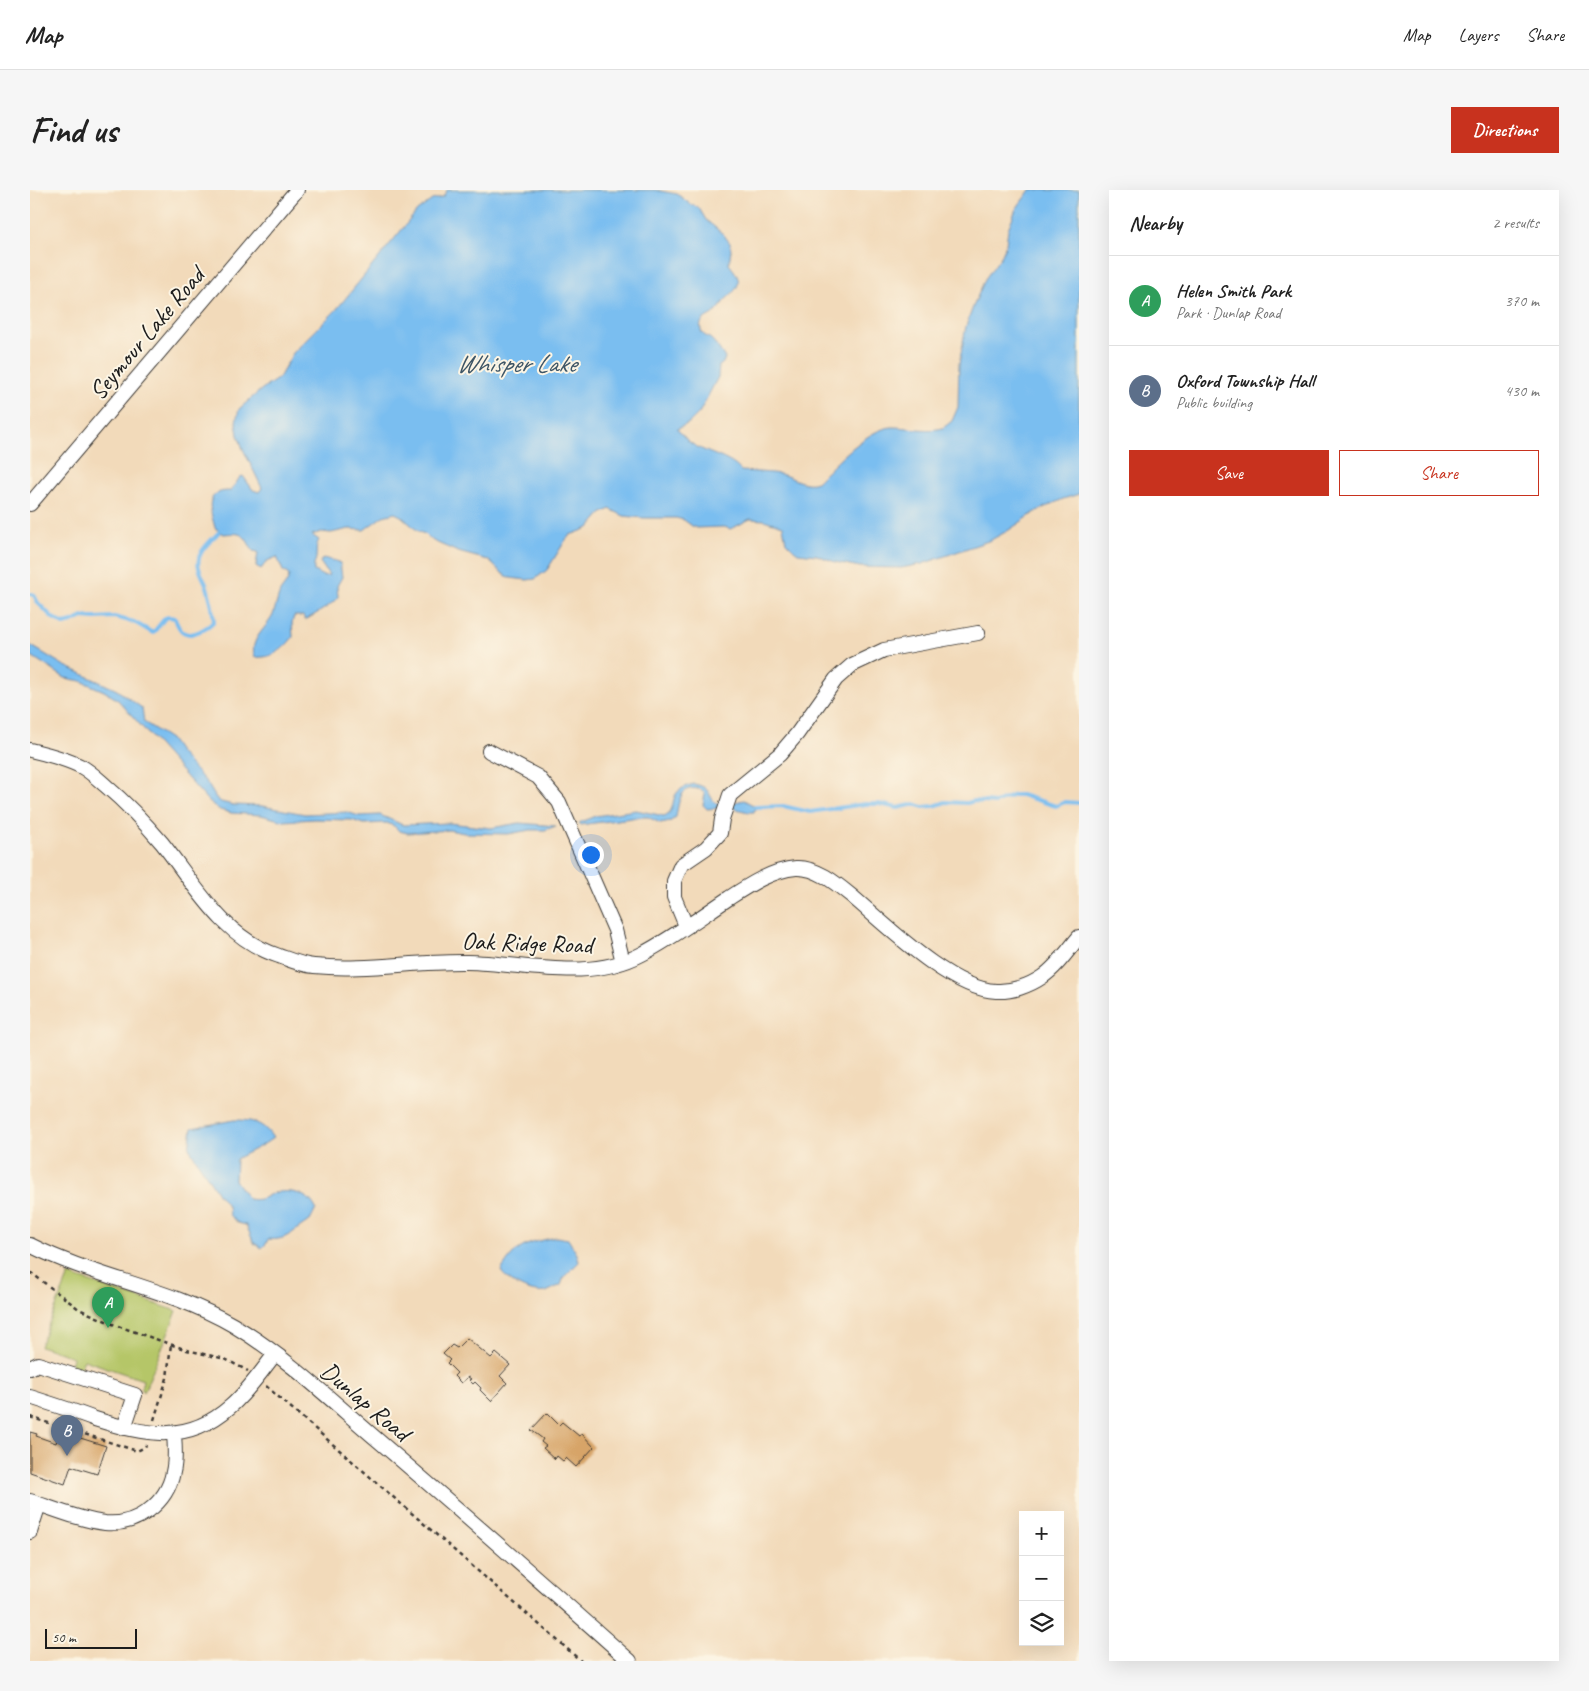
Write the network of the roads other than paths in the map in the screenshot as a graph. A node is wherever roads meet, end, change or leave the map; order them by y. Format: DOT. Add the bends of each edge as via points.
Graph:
graph roads {
  1 [pos="297,190"];
  2 [pos="30,504"];
  3 [pos="978,633"];
  4 [pos="30,750"];
  5 [pos="489,751"];
  6 [pos="686,926"];
  7 [pos="1079,936"];
  8 [pos="623,962"];
  9 [pos="30,1245"];
  10 [pos="275,1354"];
  11 [pos="30,1368"];
  12 [pos="30,1397"];
  13 [pos="124,1428"];
  14 [pos="174,1434"];
  15 [pos="35,1503"];
  16 [pos="30,1532"];
  17 [pos="630,1661"];
  1 -- 2 [label="street, Seymour Lake Road"];
  3 -- 6 [label="street" via="884,650 852,665 836,679 780,754 730,795 720,833 706,848 681,865 674,881 674,897"];
  4 -- 8 [label="street, Oak Ridge Road" via="83,768 116,795 162,844 228,927 276,955 312,966 467,962 580,970"];
  5 -- 8 [label="street" via="538,777 559,802 615,930"];
  6 -- 7 [label="street, Oak Ridge Road" via="775,872 798,868 832,880 957,979 995,992 1028,985 1044,976"];
  6 -- 8 [label="street, Oak Ridge Road" via="641,955"];
  9 -- 10 [label="street, Dunlap Road" via="204,1310 245,1332"];
  10 -- 14 [label="street" via="231,1407 200,1426"];
  10 -- 17 [label="street, Dunlap Road"];
  11 -- 13 [label="street" via="38,1364 135,1395"];
  12 -- 13 [label="street"];
  13 -- 14 [label="street"];
  14 -- 15 [label="street" via="174,1466 169,1486 157,1504 144,1513 122,1522 106,1523"];
  15 -- 16 [label="street"];
}
